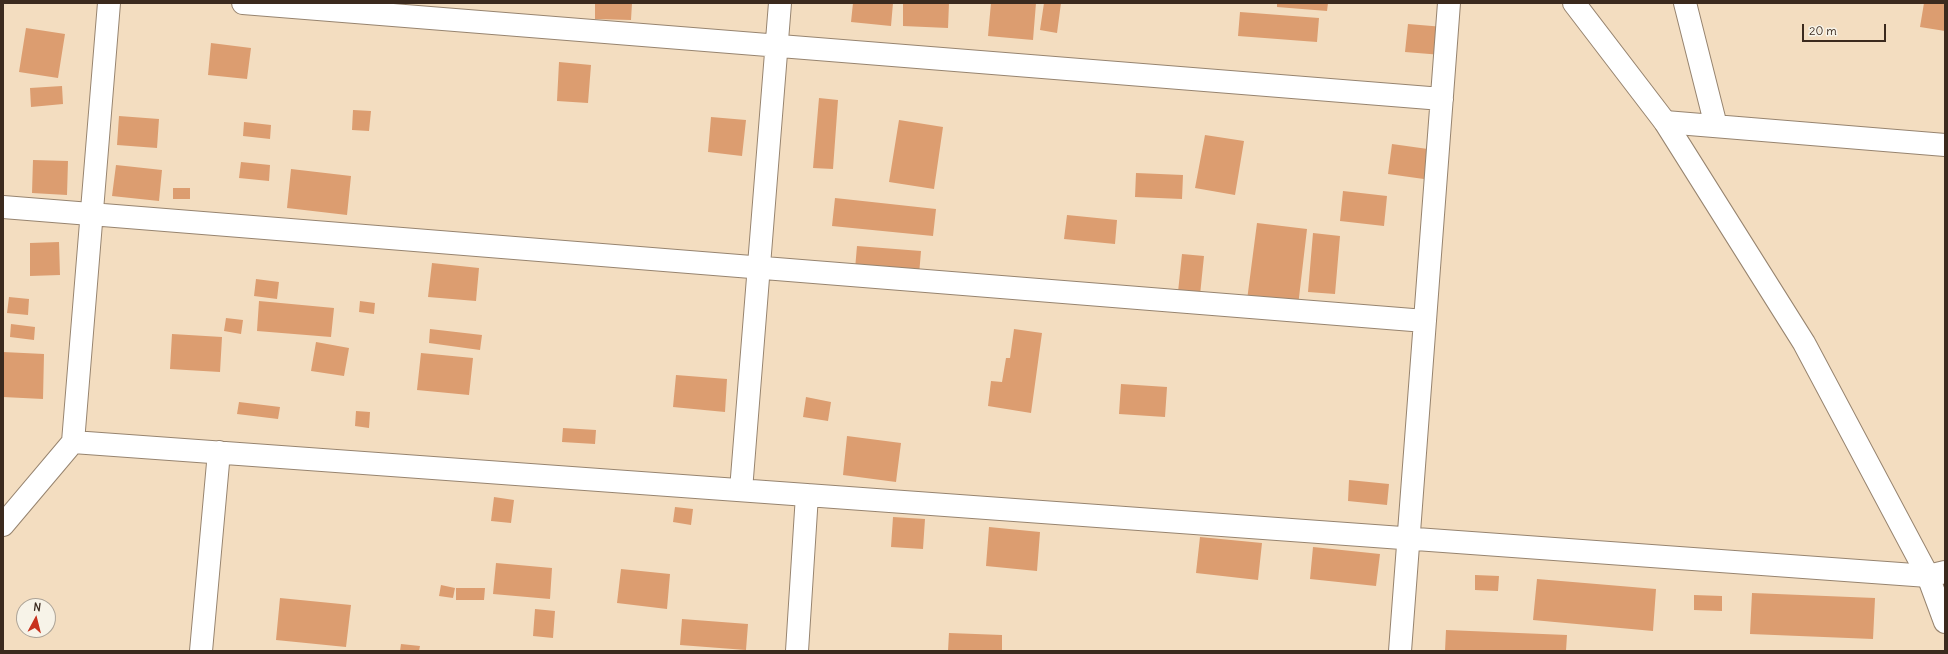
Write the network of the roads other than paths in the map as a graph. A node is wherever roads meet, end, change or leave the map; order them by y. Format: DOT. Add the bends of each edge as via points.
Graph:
graph roads {
  1 [pos="108,3"];
  2 [pos="243,3"];
  3 [pos="780,3"];
  4 [pos="1449,3"];
  5 [pos="1574,3"];
  6 [pos="1685,3"];
  7 [pos="777,46"];
  8 [pos="1442,99"];
  9 [pos="1665,122"];
  10 [pos="1716,126"];
  11 [pos="1945,145"];
  12 [pos="3,207"];
  13 [pos="91,214"];
  14 [pos="759,268"];
  15 [pos="1425,321"];
  16 [pos="74,442"];
  17 [pos="219,452"];
  18 [pos="741,490"];
  19 [pos="807,495"];
  20 [pos="4,521"];
  21 [pos="1409,538"];
  22 [pos="1937,574"];
  23 [pos="1945,622"];
  24 [pos="201,651"];
  25 [pos="797,651"];
  26 [pos="1400,651"];
  1 -- 13 [label="street"];
  2 -- 7 [label="street"];
  3 -- 7 [label="street"];
  4 -- 8 [label="street"];
  5 -- 9 [label="street"];
  6 -- 10 [label="street"];
  7 -- 8 [label="street"];
  7 -- 14 [label="street"];
  8 -- 15 [label="street"];
  9 -- 10 [label="street"];
  9 -- 22 [label="street" via="1804,343"];
  10 -- 11 [label="street"];
  12 -- 13 [label="street"];
  13 -- 14 [label="street"];
  13 -- 16 [label="street"];
  14 -- 15 [label="street"];
  14 -- 18 [label="street"];
  15 -- 21 [label="street"];
  16 -- 17 [label="street"];
  16 -- 20 [label="street"];
  17 -- 18 [label="street"];
  17 -- 24 [label="street"];
  18 -- 19 [label="street"];
  19 -- 21 [label="street"];
  19 -- 25 [label="street"];
  21 -- 22 [label="street"];
  21 -- 26 [label="street"];
  22 -- 23 [label="street"];
}
